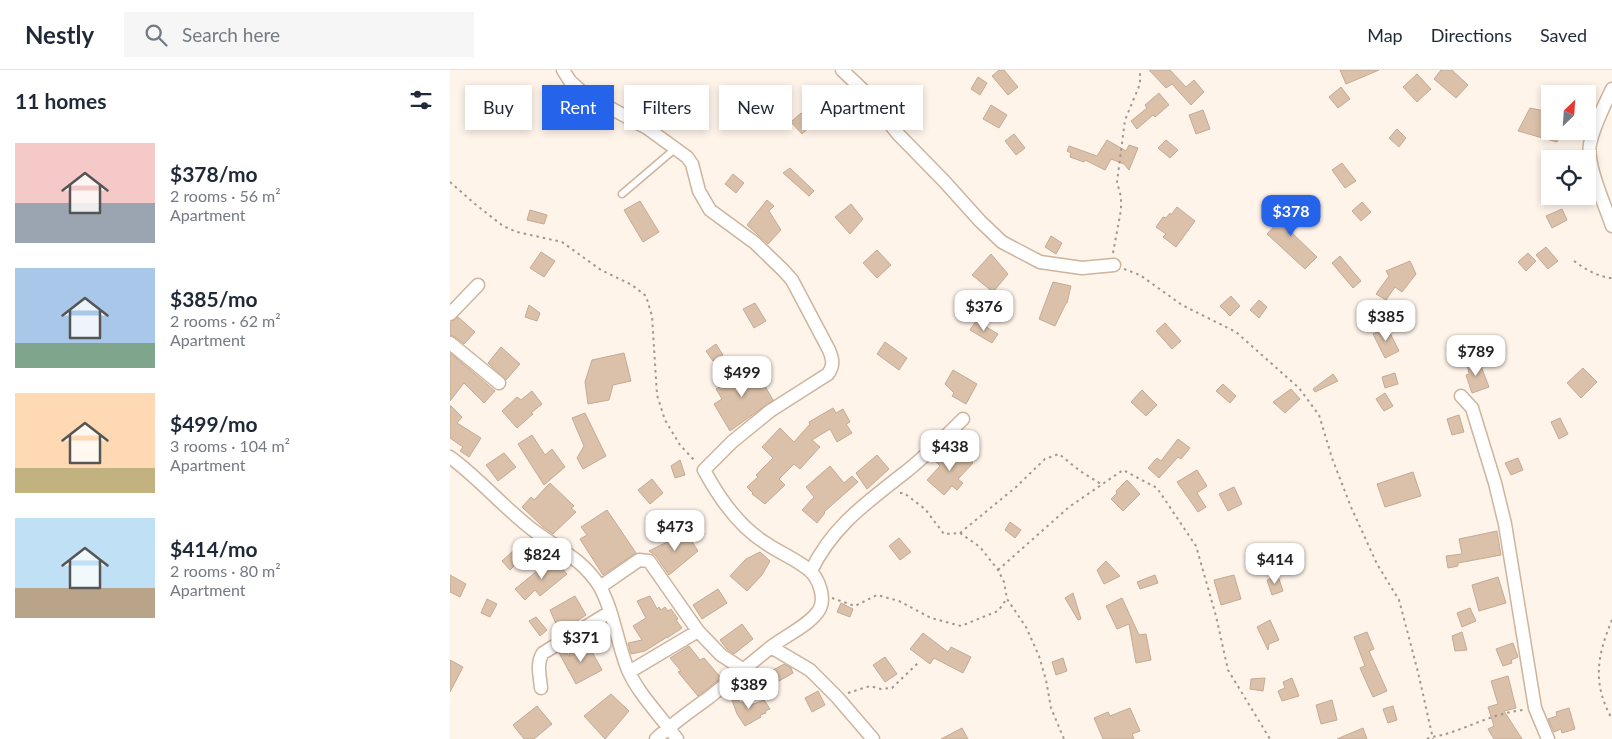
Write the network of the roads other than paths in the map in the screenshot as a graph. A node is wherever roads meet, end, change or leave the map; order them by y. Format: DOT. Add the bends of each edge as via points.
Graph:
graph roads {
  1 [pos="563,70"];
  2 [pos="842,70"];
  3 [pos="1612,89"];
  4 [pos="676,148"];
  5 [pos="622,194"];
  6 [pos="1612,226"];
  7 [pos="1114,265"];
  8 [pos="478,285"];
  9 [pos="450,314"];
  10 [pos="450,343"];
  11 [pos="499,384"];
  12 [pos="1461,396"];
  13 [pos="963,419"];
  14 [pos="450,458"];
  15 [pos="811,571"];
  16 [pos="600,587"];
  17 [pos="610,612"];
  18 [pos="698,631"];
  19 [pos="771,647"];
  20 [pos="744,670"];
  21 [pos="629,672"];
  22 [pos="541,688"];
  23 [pos="669,727"];
  24 [pos="656,739"];
  25 [pos="676,739"];
  26 [pos="873,739"];
  27 [pos="1548,739"];
  1 -- 4 [label="street" via="583,93"];
  2 -- 7 [label="street" via="863,90 898,134 1002,242 1040,262 1082,268"];
  3 -- 6 [label="street" via="1592,134 1589,158"];
  4 -- 5 [label="lane"];
  4 -- 15 [label="street" via="692,164 699,191 710,210 754,243 792,280 833,360 828,374 770,411 704,470 744,526"];
  8 -- 9 [label="street"];
  10 -- 11 [label="street"];
  12 -- 27 [label="street" via="1472,408 1497,492 1535,708"];
  13 -- 15 [label="street" via="904,473 862,505 844,523"];
  14 -- 16 [label="street" via="534,531 573,557"];
  15 -- 19 [label="street" via="823,595 819,610 813,619"];
  16 -- 17 [label="street"];
  16 -- 18 [label="street" via="639,560 649,561"];
  17 -- 21 [label="street"];
  17 -- 22 [label="street" via="543,653 538,665"];
  18 -- 20 [label="street" via="721,655"];
  18 -- 21 [label="street"];
  19 -- 20 [label="street"];
  19 -- 26 [label="street" via="810,670"];
  20 -- 23 [label="street"];
  21 -- 23 [label="street"];
  23 -- 24 [label="street"];
  23 -- 25 [label="street"];
}
